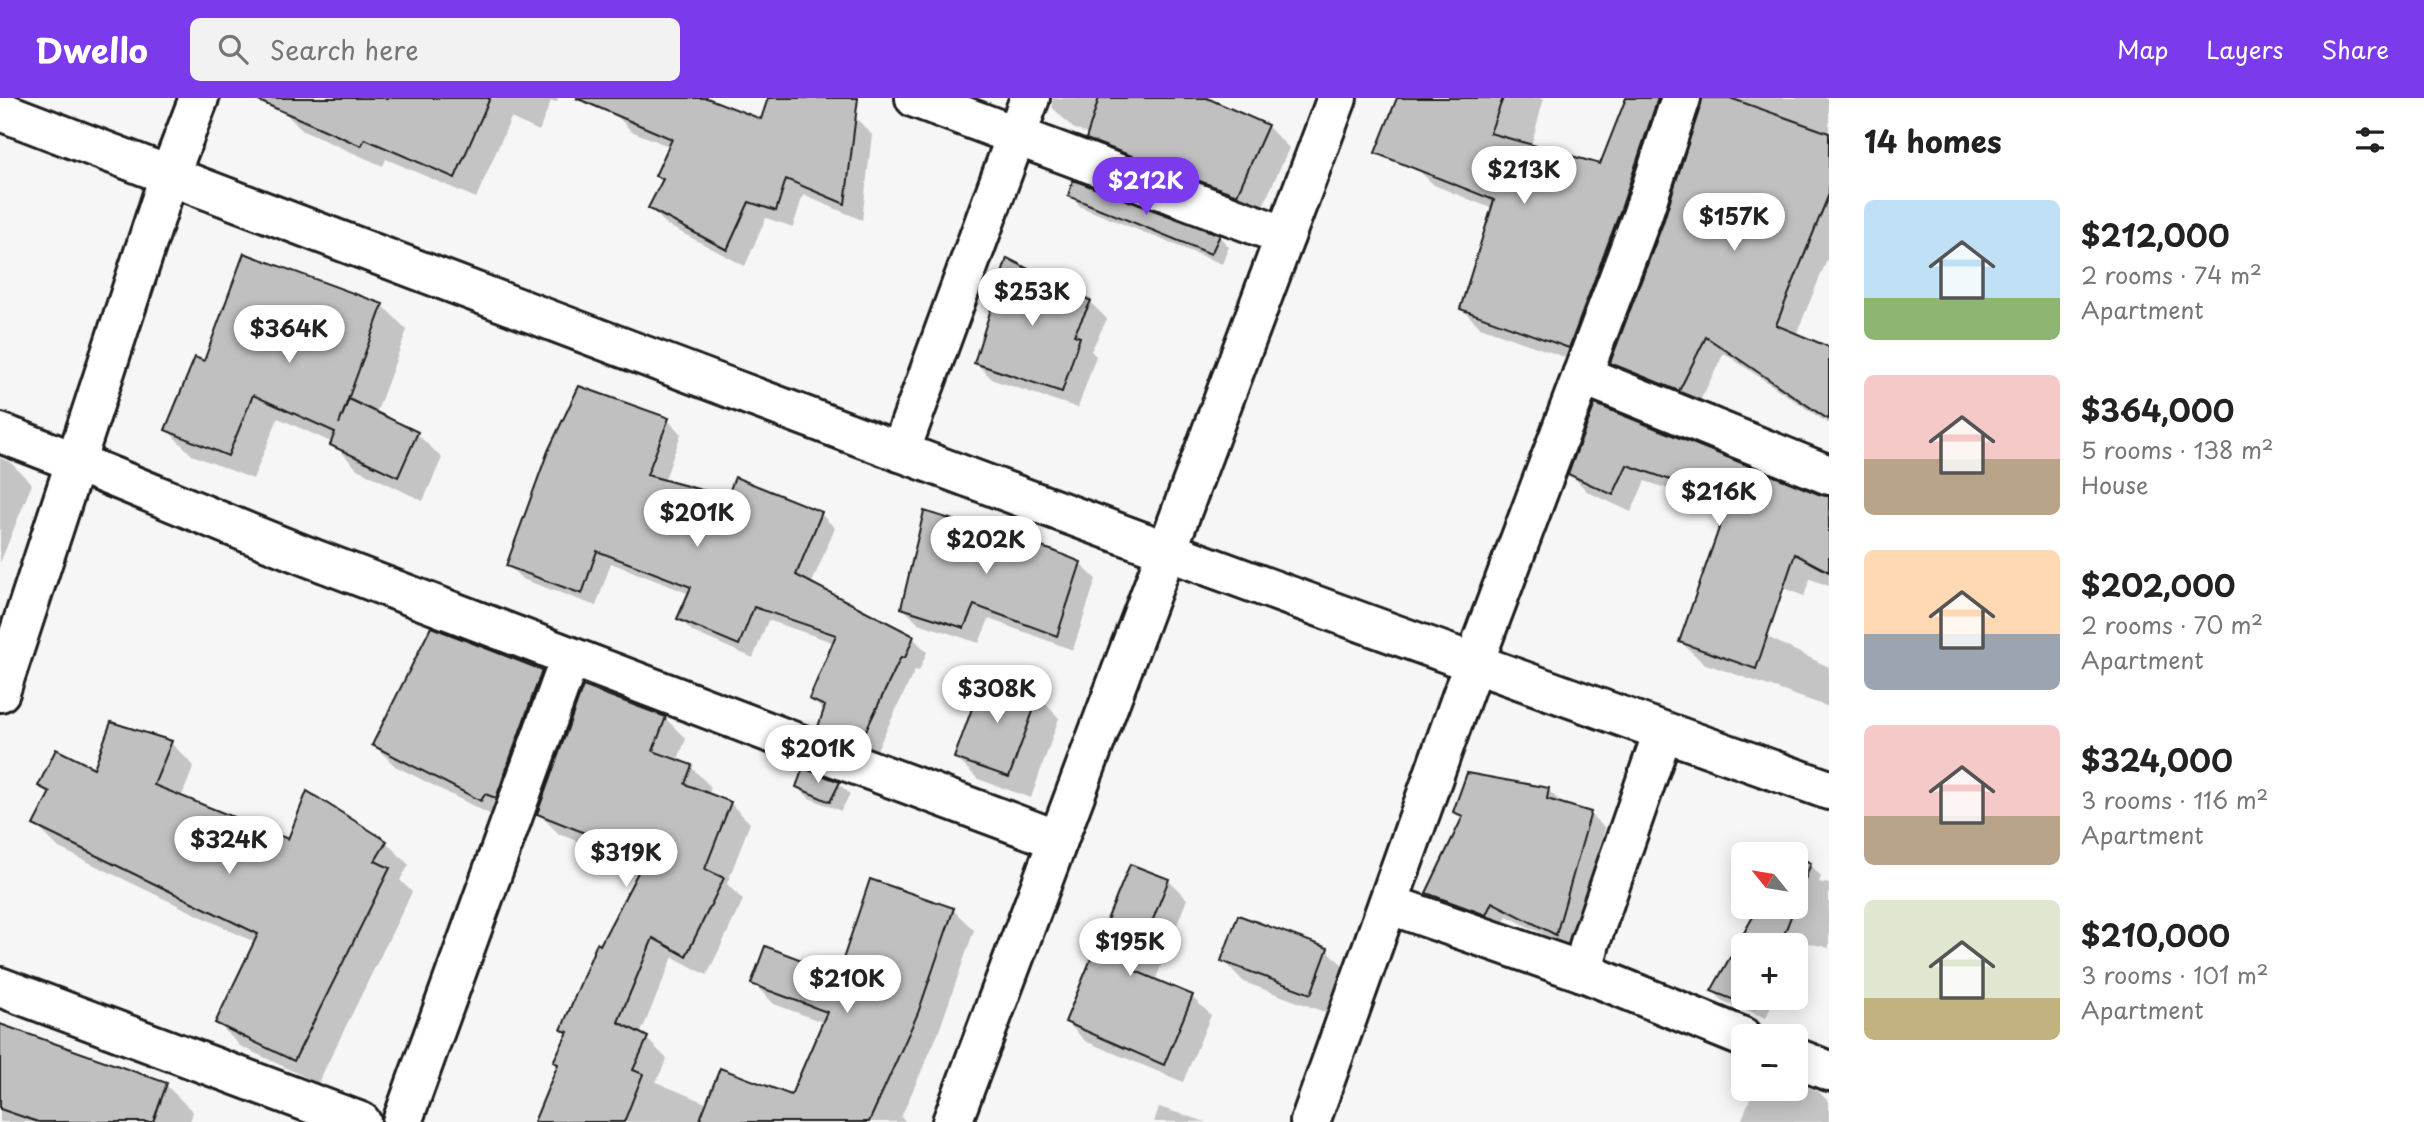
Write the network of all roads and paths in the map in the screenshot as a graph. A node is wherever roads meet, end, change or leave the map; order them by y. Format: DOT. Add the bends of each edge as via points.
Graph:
graph roads {
  1 [pos="199,98"];
  2 [pos="915,98"];
  3 [pos="1030,98"];
  4 [pos="1337,98"];
  5 [pos="1681,98"];
  6 [pos="0,111"];
  7 [pos="1017,135"];
  8 [pos="169,176"];
  9 [pos="1285,236"];
  10 [pos="1582,375"];
  11 [pos="0,433"];
  12 [pos="900,452"];
  13 [pos="76,461"];
  14 [pos="1829,475"];
  15 [pos="1166,551"];
  16 [pos="570,658"];
  17 [pos="1473,665"];
  18 [pos="0,692"];
  19 [pos="1664,732"];
  20 [pos="1829,790"];
  21 [pos="1058,840"];
  22 [pos="1388,904"];
  23 [pos="1583,972"];
  24 [pos="0,987"];
  25 [pos="1731,1032"];
  26 [pos="1808,1063"];
  27 [pos="1829,1071"];
  28 [pos="361,1122"];
  29 [pos="402,1122"];
  30 [pos="952,1122"];
  31 [pos="1310,1122"];
  1 -- 8 [label="street"];
  2 -- 7 [label="street"];
  3 -- 7 [label="street"];
  4 -- 9 [label="street"];
  5 -- 10 [label="street"];
  6 -- 8 [label="street"];
  7 -- 9 [label="street"];
  7 -- 12 [label="street"];
  8 -- 12 [label="street"];
  8 -- 13 [label="street"];
  9 -- 15 [label="street"];
  10 -- 14 [label="street"];
  10 -- 17 [label="street"];
  11 -- 13 [label="street"];
  12 -- 15 [label="street"];
  13 -- 16 [label="street"];
  13 -- 18 [label="street"];
  15 -- 17 [label="street"];
  15 -- 21 [label="street"];
  16 -- 21 [label="street"];
  16 -- 29 [label="street"];
  17 -- 19 [label="street"];
  17 -- 22 [label="street"];
  19 -- 20 [label="street"];
  19 -- 23 [label="street"];
  21 -- 30 [label="street"];
  22 -- 23 [label="street"];
  22 -- 31 [label="street"];
  23 -- 25 [label="street"];
  24 -- 28 [label="street"];
  26 -- 27 [label="street"];
}
